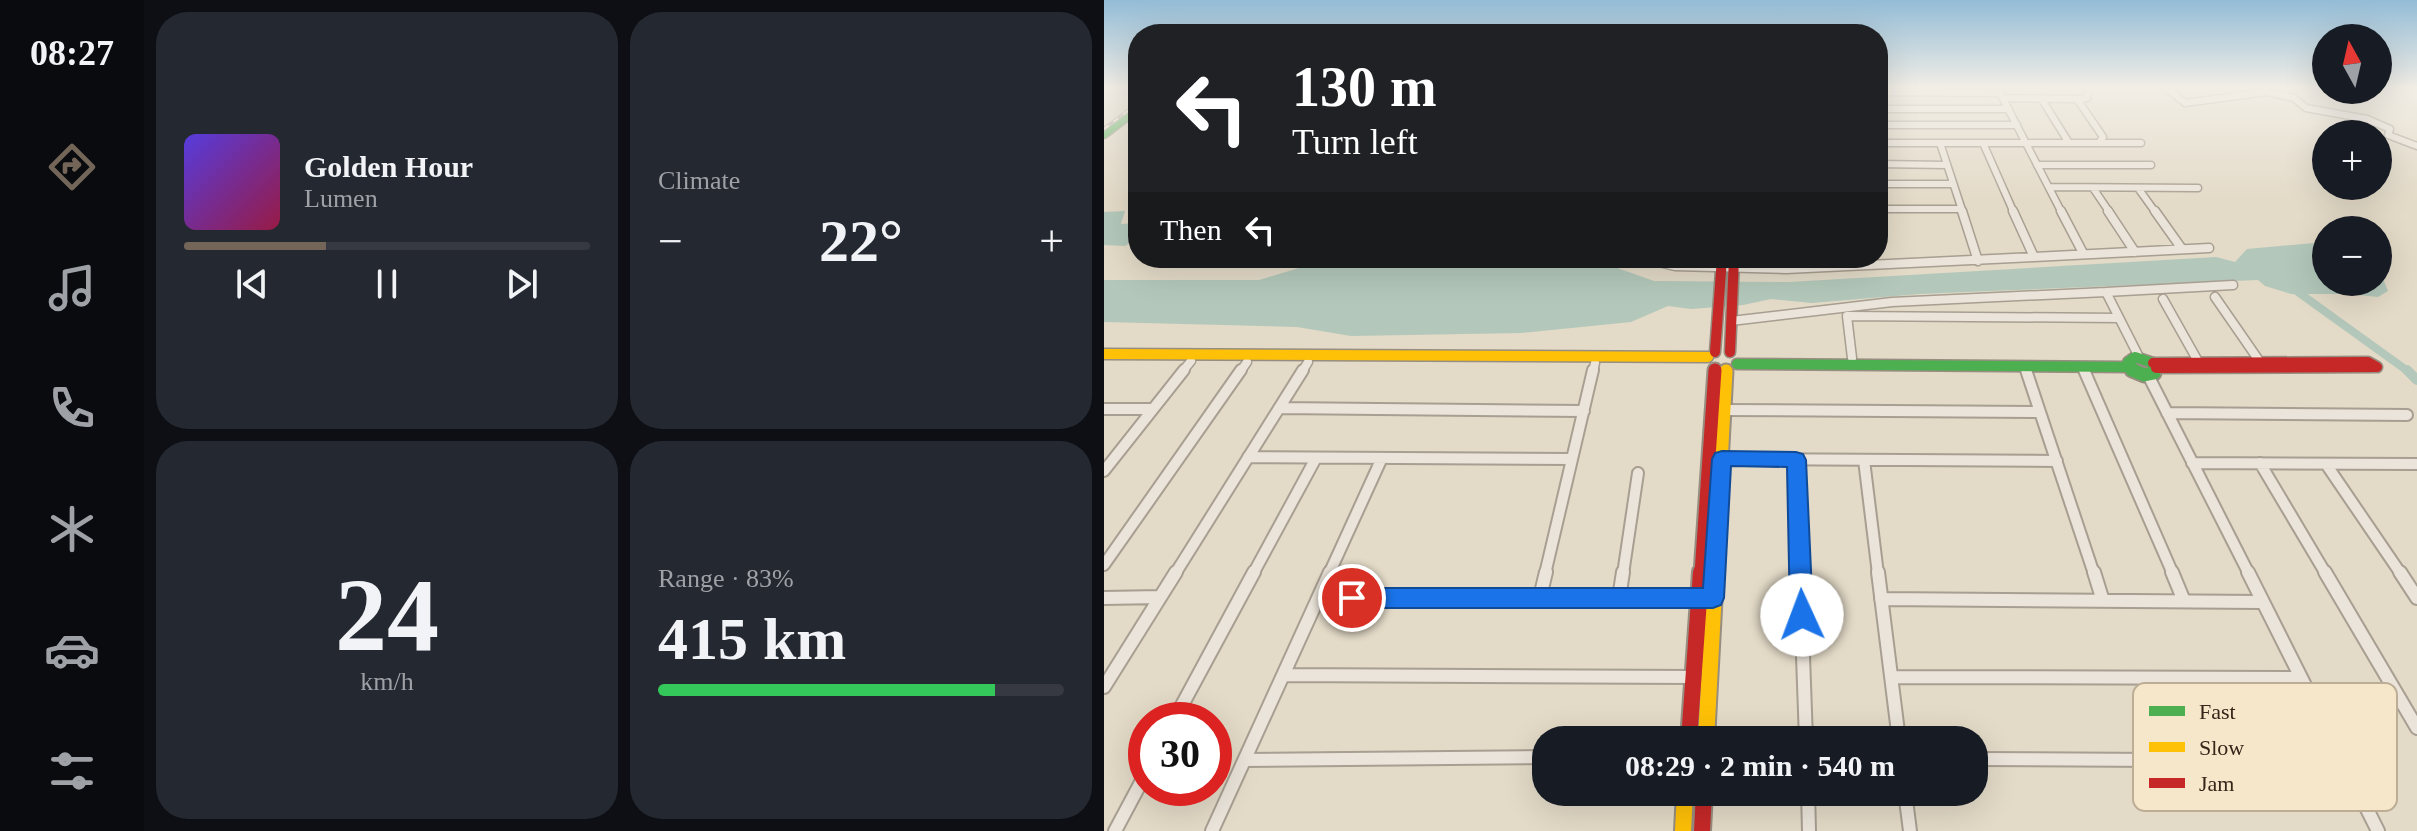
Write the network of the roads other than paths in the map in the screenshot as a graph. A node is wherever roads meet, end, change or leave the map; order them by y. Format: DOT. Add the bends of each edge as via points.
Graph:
graph roads {
  1 [pos="2017,125"];
  2 [pos="2058,126"];
  3 [pos="2095,126"];
  4 [pos="2383,126"];
  5 [pos="1888,143"];
  6 [pos="1940,143"];
  7 [pos="1983,143"];
  8 [pos="2025,143"];
  9 [pos="2069,143"];
  10 [pos="2099,143"];
  11 [pos="2141,143"];
  12 [pos="2417,146"];
  13 [pos="1888,164"];
  14 [pos="1947,165"];
  15 [pos="2037,165"];
  16 [pos="2151,165"];
  17 [pos="1888,184"];
  18 [pos="1953,184"];
  19 [pos="2049,187"];
  20 [pos="2093,188"];
  21 [pos="2138,188"];
  22 [pos="2198,188"];
  23 [pos="1888,209"];
  24 [pos="1961,209"];
  25 [pos="2209,248"];
  26 [pos="2182,249"];
  27 [pos="2135,252"];
  28 [pos="2083,253"];
  29 [pos="2034,257"];
  30 [pos="1978,261"];
  31 [pos="1888,265"];
  32 [pos="1728,268"];
  33 [pos="1728,268"];
  34 [pos="1767,268"];
  35 [pos="1837,268"];
  36 [pos="1786,269"];
  37 [pos="2233,285"];
  38 [pos="2106,292"];
  39 [pos="2215,297"];
  40 [pos="2163,299"];
  41 [pos="2118,318"];
  42 [pos="1731,321"];
  43 [pos="1104,354"];
  44 [pos="1852,358"];
  45 [pos="1104,361"];
  46 [pos="1191,361"];
  47 [pos="1722,361"];
  48 [pos="1247,362"];
  49 [pos="1308,362"];
  50 [pos="2132,362"];
  51 [pos="2260,362"];
  52 [pos="1595,363"];
  53 [pos="2199,363"];
  54 [pos="2025,366"];
  55 [pos="2083,367"];
  56 [pos="2152,369"];
  57 [pos="1279,408"];
  58 [pos="1104,409"];
  59 [pos="1153,409"];
  60 [pos="1724,410"];
  61 [pos="1584,411"];
  62 [pos="2039,412"];
  63 [pos="2167,413"];
  64 [pos="2407,415"];
  65 [pos="1104,456"];
  66 [pos="1116,456"];
  67 [pos="1248,457"];
  68 [pos="1316,458"];
  69 [pos="1572,459"];
  70 [pos="1722,459"];
  71 [pos="1381,460"];
  72 [pos="1796,460"];
  73 [pos="1864,460"];
  74 [pos="2057,461"];
  75 [pos="2192,463"];
  76 [pos="2260,463"];
  77 [pos="2326,464"];
  78 [pos="2417,464"];
  79 [pos="1104,471"];
  80 [pos="1638,473"];
  81 [pos="1104,565"];
  82 [pos="1160,597"];
  83 [pos="1540,597"];
  84 [pos="1104,598"];
  85 [pos="1320,598"];
  86 [pos="1619,598"];
  87 [pos="1713,598"];
  88 [pos="2417,598"];
  89 [pos="1699,599"];
  90 [pos="1881,599"];
  91 [pos="2103,601"];
  92 [pos="2184,601"];
  93 [pos="2261,602"];
  94 [pos="1109,672"];
  95 [pos="1284,675"];
  96 [pos="1694,677"];
  97 [pos="1891,677"];
  98 [pos="2299,678"];
  99 [pos="2302,683"];
  100 [pos="2390,683"];
  101 [pos="1104,687"];
  102 [pos="2397,694"];
  103 [pos="1184,702"];
  104 [pos="1690,726"];
  105 [pos="1707,726"];
  106 [pos="1806,726"];
  107 [pos="1897,726"];
  108 [pos="2417,728"];
  109 [pos="1532,757"];
  110 [pos="1988,759"];
  111 [pos="1245,760"];
  112 [pos="2133,760"];
  113 [pos="1128,806"];
  114 [pos="1684,806"];
  115 [pos="1703,806"];
  116 [pos="1808,806"];
  117 [pos="1907,806"];
  118 [pos="2368,811"];
  119 [pos="1115,831"];
  120 [pos="1212,831"];
  121 [pos="1683,831"];
  122 [pos="1702,831"];
  123 [pos="1809,831"];
  124 [pos="1910,831"];
  125 [pos="2378,831"];
  1 -- 8 [label="street"];
  2 -- 9 [label="street"];
  3 -- 10 [label="street" via="2103,137"];
  4 -- 12 [label="street" via="2399,142"];
  5 -- 6 [label="street"];
  6 -- 7 [label="street"];
  6 -- 14 [label="street"];
  7 -- 8 [label="street"];
  7 -- 29 [label="street"];
  8 -- 9 [label="street"];
  8 -- 15 [label="street"];
  9 -- 10 [label="street"];
  10 -- 11 [label="street"];
  13 -- 14 [label="street"];
  14 -- 18 [label="street"];
  15 -- 16 [label="street"];
  15 -- 19 [label="street"];
  17 -- 18 [label="street"];
  18 -- 24 [label="street"];
  19 -- 20 [label="street"];
  19 -- 28 [label="street"];
  20 -- 21 [label="street"];
  20 -- 27 [label="street"];
  21 -- 22 [label="street"];
  21 -- 26 [label="street"];
  23 -- 24 [label="street"];
  24 -- 30 [label="street"];
  25 -- 26 [label="street"];
  26 -- 27 [label="street"];
  27 -- 28 [label="street"];
  28 -- 29 [label="street"];
  29 -- 30 [label="street"];
  30 -- 31 [label="street"];
  32 -- 47 [label="street" via="1718,320"];
  33 -- 42 [label="street"];
  34 -- 36 [label="street"];
  35 -- 36 [label="street"];
  37 -- 38 [label="street"];
  38 -- 41 [label="street"];
  38 -- 42 [label="street" via="1892,302"];
  39 -- 51 [label="street"];
  40 -- 53 [label="street"];
  41 -- 44 [label="street" via="1847,316"];
  41 -- 50 [label="street"];
  42 -- 47 [label="street"];
  43 -- 47 [label="street"];
  44 -- 47 [label="street"];
  44 -- 50 [label="street"];
  45 -- 46 [label="street"];
  46 -- 48 [label="street"];
  46 -- 59 [label="street"];
  47 -- 52 [label="street"];
  47 -- 54 [label="street"];
  47 -- 60 [label="street"];
  47 -- 89 [label="street"];
  48 -- 49 [label="street"];
  48 -- 81 [label="street"];
  49 -- 52 [label="street"];
  49 -- 57 [label="street"];
  50 -- 55 [label="street"];
  50 -- 56 [label="street"];
  51 -- 53 [label="street"];
  51 -- 56 [label="street" via="2370,365"];
  52 -- 61 [label="street"];
  53 -- 56 [label="street"];
  54 -- 55 [label="street"];
  54 -- 62 [label="street"];
  55 -- 92 [label="street"];
  56 -- 63 [label="street"];
  57 -- 61 [label="street"];
  57 -- 67 [label="street"];
  58 -- 59 [label="street"];
  59 -- 66 [label="street"];
  60 -- 62 [label="street"];
  60 -- 70 [label="street"];
  61 -- 69 [label="street"];
  62 -- 74 [label="street"];
  63 -- 64 [label="street"];
  63 -- 75 [label="street"];
  65 -- 66 [label="street"];
  66 -- 79 [label="street"];
  67 -- 68 [label="street"];
  67 -- 82 [label="street"];
  68 -- 71 [label="street"];
  68 -- 103 [label="street"];
  69 -- 71 [label="street"];
  69 -- 83 [label="street"];
  70 -- 72 [label="street"];
  70 -- 87 [label="street"];
  71 -- 85 [label="street"];
  72 -- 73 [label="street"];
  72 -- 106 [label="street"];
  73 -- 74 [label="street"];
  73 -- 90 [label="street"];
  74 -- 91 [label="street"];
  75 -- 76 [label="street"];
  75 -- 93 [label="street"];
  76 -- 77 [label="street"];
  76 -- 100 [label="street"];
  77 -- 78 [label="street"];
  77 -- 88 [label="street"];
  80 -- 86 [label="street"];
  82 -- 84 [label="street"];
  82 -- 94 [label="street"];
  83 -- 85 [label="street"];
  83 -- 86 [label="street"];
  85 -- 95 [label="street"];
  86 -- 89 [label="street"];
  87 -- 89 [label="street"];
  87 -- 105 [label="street"];
  89 -- 96 [label="street"];
  90 -- 91 [label="street"];
  90 -- 97 [label="street"];
  91 -- 92 [label="street"];
  92 -- 93 [label="street"];
  93 -- 98 [label="street"];
  94 -- 101 [label="street"];
  95 -- 96 [label="street"];
  95 -- 111 [label="street"];
  96 -- 104 [label="street"];
  97 -- 98 [label="street"];
  97 -- 107 [label="street"];
  98 -- 99 [label="street"];
  102 -- 108 [label="street"];
  109 -- 111 [label="street"];
  110 -- 112 [label="street"];
  111 -- 120 [label="street"];
  113 -- 119 [label="street"];
  114 -- 121 [label="street"];
  115 -- 122 [label="street"];
  116 -- 123 [label="street"];
  117 -- 124 [label="street"];
  118 -- 125 [label="street"];
}
